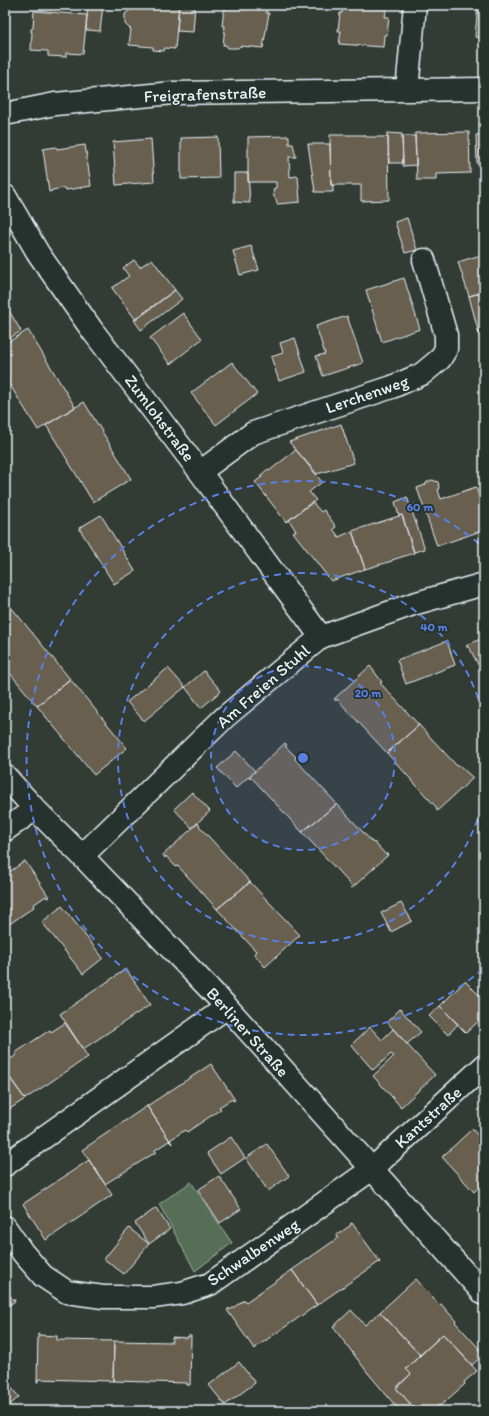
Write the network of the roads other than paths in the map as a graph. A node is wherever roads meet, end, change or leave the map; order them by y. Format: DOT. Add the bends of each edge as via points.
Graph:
graph roads {
  1 [pos="415,5"];
  2 [pos="484,88"];
  3 [pos="407,90"];
  4 [pos="5,114"];
  5 [pos="5,196"];
  6 [pos="424,260"];
  7 [pos="200,472"];
  8 [pos="484,584"];
  9 [pos="321,637"];
  10 [pos="5,776"];
  11 [pos="35,810"];
  12 [pos="5,830"];
  13 [pos="82,856"];
  14 [pos="227,1007"];
  15 [pos="484,1066"];
  16 [pos="5,1164"];
  17 [pos="372,1169"];
  18 [pos="5,1227"];
  19 [pos="484,1294"];
  1 -- 3 [label="street"];
  2 -- 3 [label="street, Freigrafenstraße"];
  3 -- 4 [label="street, Freigrafenstraße" via="173,93 55,104"];
  5 -- 7 [label="street, Zumlohstraße" via="38,253 92,330"];
  6 -- 7 [label="street, Lerchenweg" via="446,335 446,349 440,359 422,374 392,387 253,433"];
  7 -- 9 [label="street, Zumlohstraße"];
  8 -- 9 [label="street, Am Freien Stuhl" via="413,604"];
  9 -- 13 [label="street, Am Freien Stuhl" via="225,717"];
  10 -- 11 [label="street, Berliner Straße"];
  11 -- 12 [label="street"];
  11 -- 13 [label="street, Berliner Straße"];
  13 -- 14 [label="street, Berliner Straße"];
  14 -- 16 [label="street"];
  14 -- 17 [label="street, Berliner Straße"];
  15 -- 17 [label="street, Kantstraße"];
  17 -- 18 [label="street, Schwalbenweg" via="210,1284 182,1293 153,1297 103,1298 67,1292 43,1276"];
  17 -- 19 [label="street, Berliner Straße"];
}
